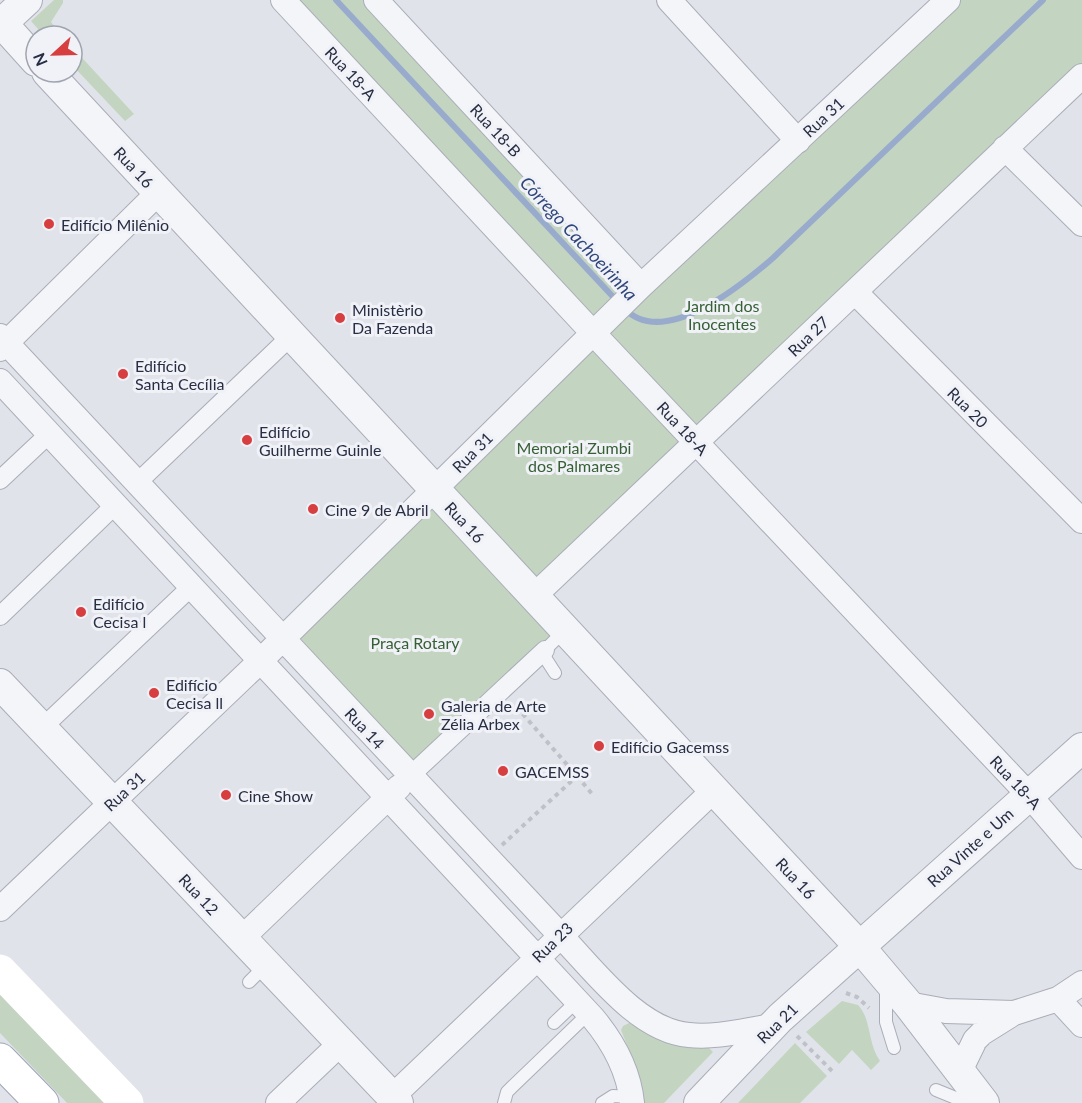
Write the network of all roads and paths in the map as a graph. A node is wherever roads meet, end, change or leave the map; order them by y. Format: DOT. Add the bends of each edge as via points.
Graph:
graph roads {
  1 [pos="27,0"];
  2 [pos="283,0"];
  3 [pos="376,0"];
  4 [pos="669,0"];
  5 [pos="946,1"];
  6 [pos="1,23"];
  7 [pos="24,48"];
  8 [pos="1082,76"];
  9 [pos="57,84"];
  10 [pos="798,141"];
  11 [pos="1005,148"];
  12 [pos="158,193"];
  13 [pos="1082,224"];
  14 [pos="638,289"];
  15 [pos="855,292"];
  16 [pos="597,328"];
  17 [pos="291,336"];
  18 [pos="2,342"];
  19 [pos="0,381"];
  20 [pos="49,434"];
  21 [pos="696,443"];
  22 [pos="0,480"];
  23 [pos="137,483"];
  24 [pos="435,489"];
  25 [pos="115,505"];
  26 [pos="1082,521"];
  27 [pos="191,587"];
  28 [pos="534,596"];
  29 [pos="0,616"];
  30 [pos="282,639"];
  31 [pos="555,640"];
  32 [pos="260,661"];
  33 [pos="555,672"];
  34 [pos="0,684"];
  35 [pos="502,691"];
  36 [pos="50,722"];
  37 [pos="1082,748"];
  38 [pos="410,776"];
  39 [pos="577,776"];
  40 [pos="714,790"];
  41 [pos="593,795"];
  42 [pos="1029,795"];
  43 [pos="388,797"];
  44 [pos="113,802"];
  45 [pos="495,851"];
  46 [pos="1082,857"];
  47 [pos="0,909"];
  48 [pos="560,935"];
  49 [pos="242,939"];
  50 [pos="859,946"];
  51 [pos="536,958"];
  52 [pos="0,971"];
  53 [pos="886,978"];
  54 [pos="1082,983"];
  55 [pos="840,993"];
  56 [pos="1082,994"];
  57 [pos="618,996"];
  58 [pos="1058,999"];
  59 [pos="908,1004"];
  60 [pos="586,1011"];
  61 [pos="872,1011"];
  62 [pos="1014,1013"];
  63 [pos="554,1023"];
  64 [pos="1082,1025"];
  65 [pos="783,1030"];
  66 [pos="341,1043"];
  67 [pos="894,1048"];
  68 [pos="0,1060"];
  69 [pos="832,1071"];
  70 [pos="960,1071"];
  71 [pos="936,1090"];
  72 [pos="395,1100"];
  73 [pos="632,1100"];
  74 [pos="42,1103"];
  75 [pos="127,1103"];
  76 [pos="278,1103"];
  77 [pos="504,1103"];
  78 [pos="602,1103"];
  79 [pos="699,1103"];
  80 [pos="968,1103"];
  81 [pos="984,1103"];
  1 -- 6 [label="street"];
  2 -- 16 [label="street, Rua 18-A"];
  3 -- 14 [label="street, Rua 18-B"];
  4 -- 10 [label="street"];
  5 -- 10 [label="street, Rua 31"];
  6 -- 7 [label="street"];
  8 -- 11 [label="street, Rua 27"];
  9 -- 12 [label="street, Rua 16"];
  10 -- 14 [label="street, Rua 31"];
  11 -- 13 [label="street"];
  11 -- 15 [label="street, Rua 27"];
  12 -- 17 [label="street, Rua 16"];
  12 -- 18 [label="street"];
  14 -- 16 [label="street, Rua 31"];
  15 -- 21 [label="street, Rua 27"];
  15 -- 26 [label="street, Rua 20"];
  16 -- 21 [label="street, Rua 18-A"];
  16 -- 24 [label="street, Rua 31"];
  17 -- 23 [label="street"];
  17 -- 24 [label="street, Rua 16"];
  18 -- 23 [label="street, Rua 14"];
  19 -- 20 [label="street, Rua 14"];
  20 -- 22 [label="street"];
  20 -- 25 [label="street, Rua 14"];
  21 -- 28 [label="street, Rua 27"];
  21 -- 42 [label="street, Rua 18-A"];
  23 -- 30 [label="street, Rua 14"];
  24 -- 28 [label="street, Rua 16"];
  24 -- 30 [label="street, Rua 31"];
  25 -- 27 [label="street, Rua 14"];
  25 -- 29 [label="street"];
  27 -- 32 [label="street, Rua 14"];
  27 -- 36 [label="street"];
  28 -- 31 [label="street, Rua 16"];
  30 -- 32 [label="street, Rua 31"];
  30 -- 38 [label="street, Rua 14"];
  31 -- 33 [label="lane" via="546,659"];
  31 -- 35 [label="street"];
  31 -- 40 [label="street, Rua 16"];
  32 -- 43 [label="street, Rua 14"];
  32 -- 44 [label="street, Rua 31"];
  34 -- 36 [label="street, Rua 12"];
  35 -- 38 [label="street"];
  35 -- 39 [label="path"];
  36 -- 44 [label="street, Rua 12"];
  37 -- 42 [label="street, Rua Vinte e Um"];
  38 -- 43 [label="street"];
  38 -- 48 [label="street, Rua 14"];
  39 -- 41 [label="path"];
  39 -- 45 [label="path"];
  40 -- 48 [label="street, Rua 23"];
  40 -- 50 [label="street, Rua 16"];
  42 -- 46 [label="street, Rua 18-A"];
  42 -- 50 [label="street, Rua Vinte e Um"];
  43 -- 49 [label="street"];
  43 -- 51 [label="street, Rua 14"];
  44 -- 47 [label="street, Rua 31"];
  44 -- 49 [label="street, Rua 12"];
  48 -- 51 [label="street, Rua 23"];
  48 -- 57 [label="street, Rua 14"];
  49 -- 66 [label="street, Rua 12" via="257,973"];
  50 -- 53 [label="street, Rua 16"];
  50 -- 65 [label="street, Rua 21"];
  51 -- 60 [label="street, Rua 14"];
  51 -- 72 [label="street, Rua 23"];
  52 -- 75 [label="main road"];
  53 -- 59 [label="street, Rua 16"];
  53 -- 67 [label="lane" via="886,1022"];
  54 -- 58 [label="street"];
  55 -- 61 [label="path" via="856,997"];
  56 -- 58 [label="street"];
  57 -- 60 [label="street"];
  57 -- 65 [label="street, Rua 14" via="643,1018 679,1034"];
  58 -- 62 [label="street"];
  58 -- 64 [label="street"];
  59 -- 62 [label="street" via="946,1011"];
  59 -- 70 [label="street, Rua 16"];
  60 -- 63 [label="lane"];
  60 -- 73 [label="street, Rua 14" via="617,1056"];
  60 -- 77 [label="lane" via="507,1092"];
  62 -- 70 [label="street" via="975,1040"];
  65 -- 69 [label="path"];
  65 -- 79 [label="street, Rua 21"];
  66 -- 72 [label="street, Rua 12"];
  66 -- 76 [label="street"];
  68 -- 74 [label="main road"];
  70 -- 81 [label="street, Rua 16"];
  71 -- 80 [label="lane"];
  73 -- 78 [label="lane" via="613,1096"];
}
